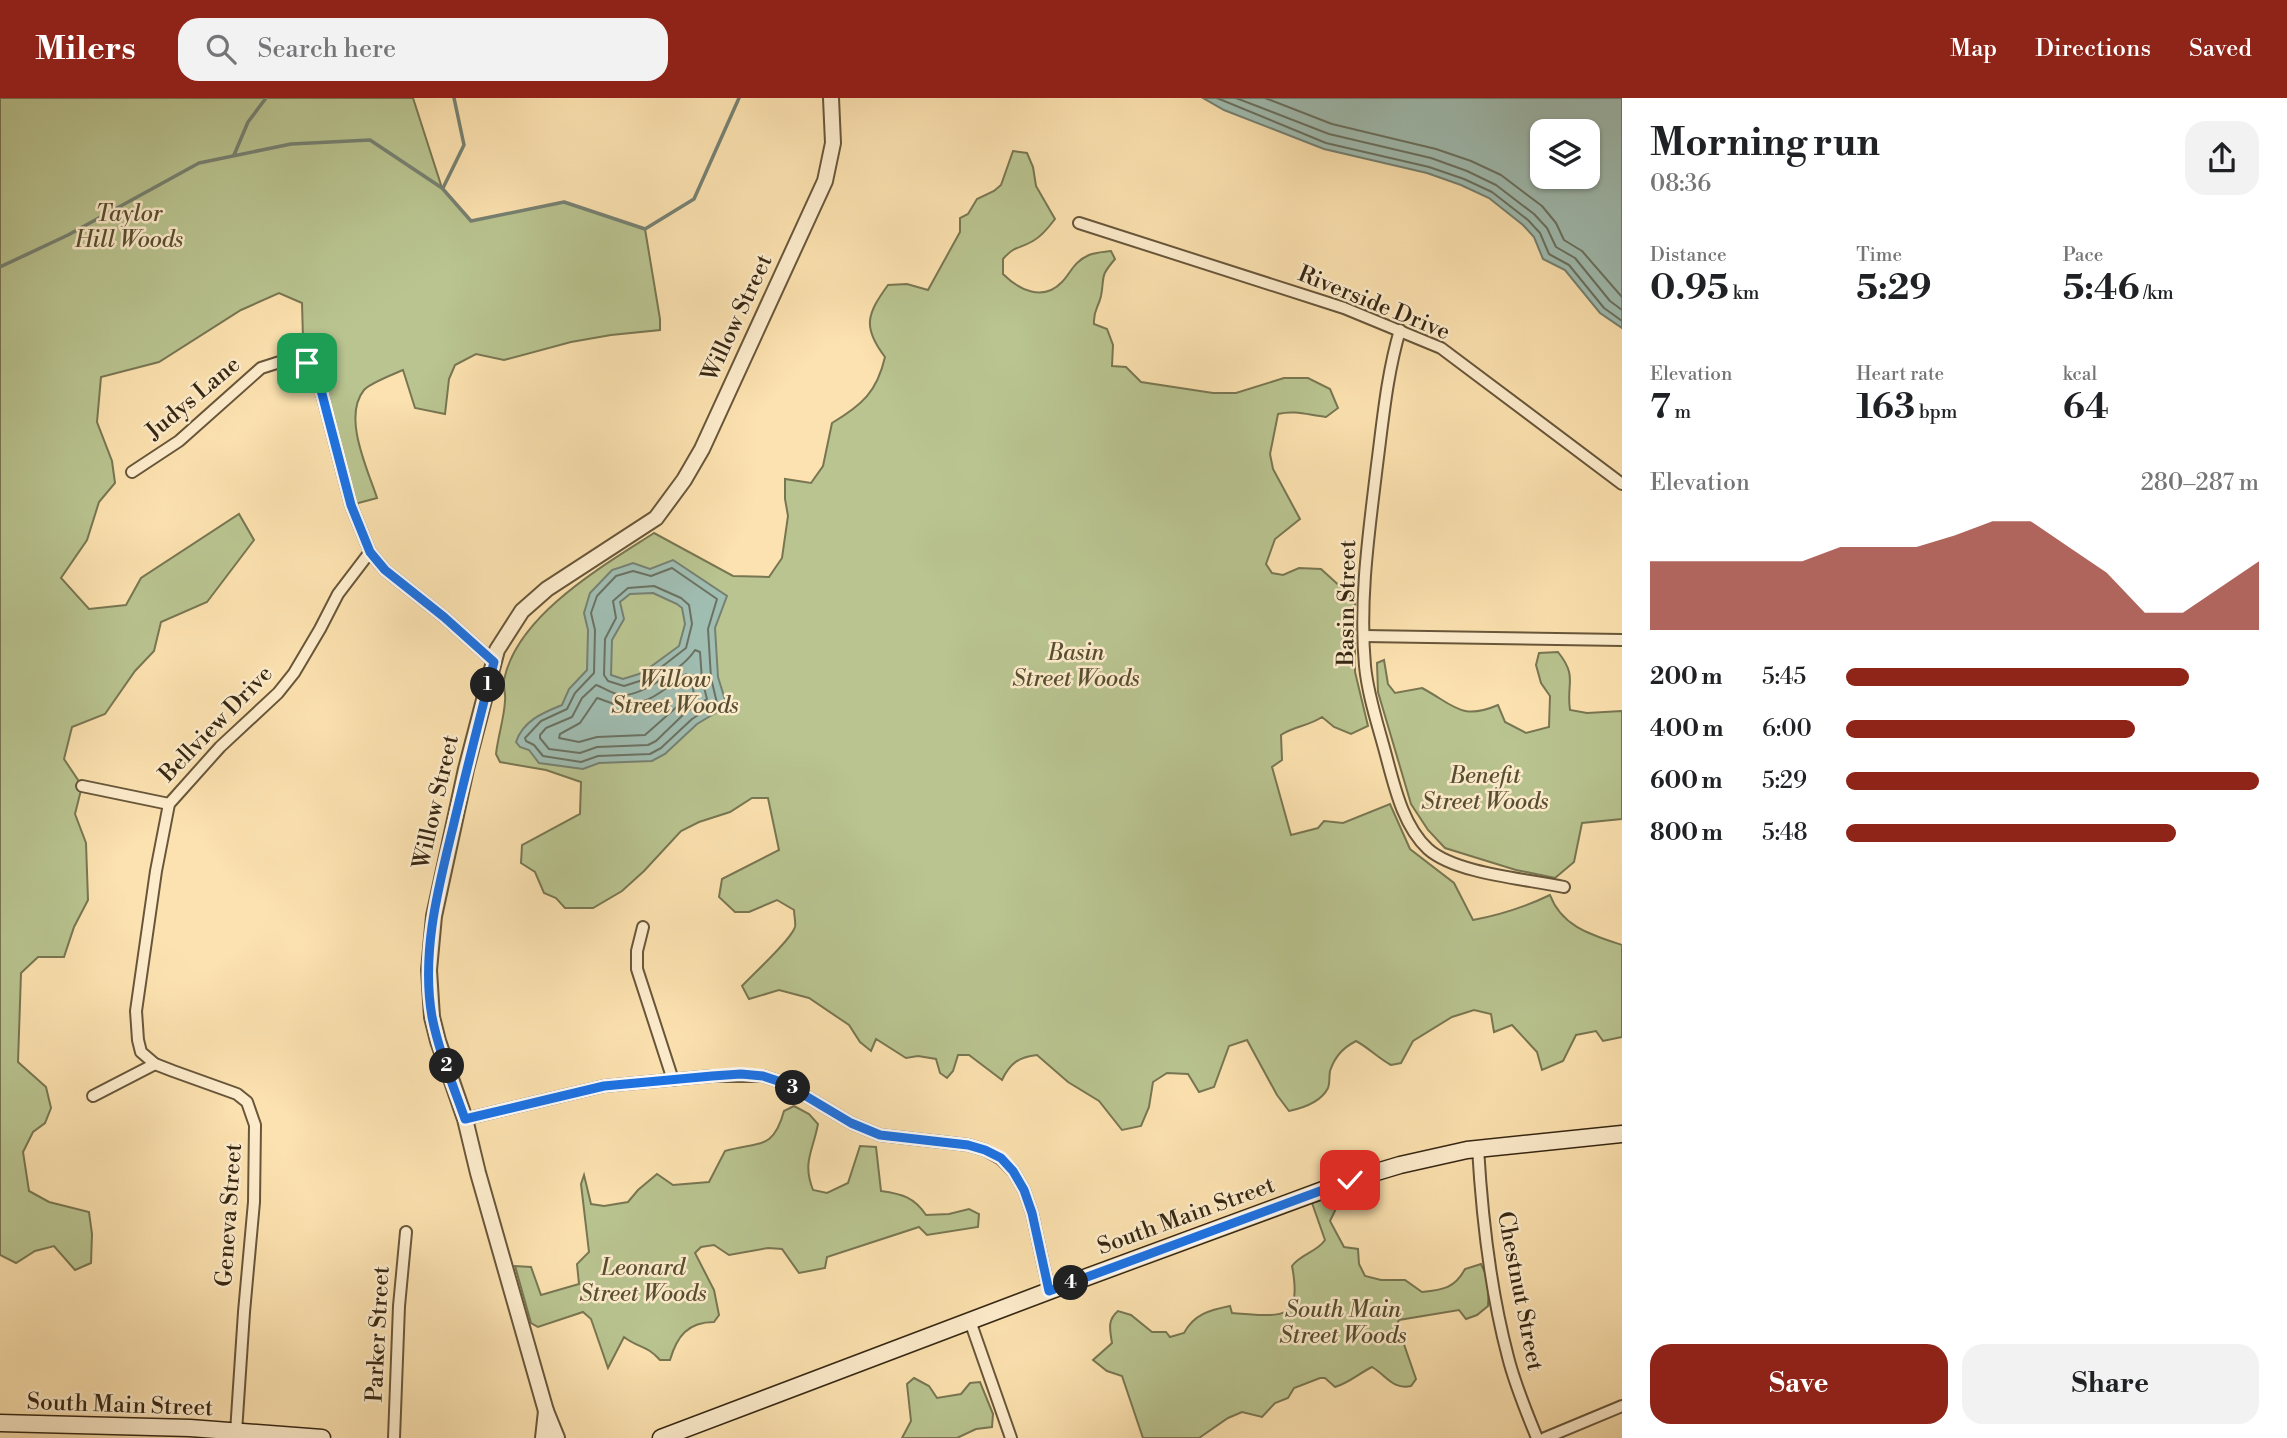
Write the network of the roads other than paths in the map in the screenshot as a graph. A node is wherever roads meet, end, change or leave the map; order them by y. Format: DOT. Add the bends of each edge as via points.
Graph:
graph roads {
  1 [pos="831,98"];
  2 [pos="1079,223"];
  3 [pos="1399,330"];
  4 [pos="132,472"];
  5 [pos="1622,484"];
  6 [pos="370,552"];
  7 [pos="1364,636"];
  8 [pos="1622,640"];
  9 [pos="494,662"];
  10 [pos="82,786"];
  11 [pos="169,804"];
  12 [pos="1564,887"];
  13 [pos="643,927"];
  14 [pos="155,1063"];
  15 [pos="673,1080"];
  16 [pos="93,1096"];
  17 [pos="465,1119"];
  18 [pos="1622,1134"];
  19 [pos="1478,1148"];
  20 [pos="406,1232"];
  21 [pos="1049,1291"];
  22 [pos="970,1321"];
  23 [pos="1622,1406"];
  24 [pos="546,1411"];
  25 [pos="0,1423"];
  26 [pos="24,1431"];
  27 [pos="236,1432"];
  28 [pos="322,1438"];
  29 [pos="394,1438"];
  30 [pos="543,1438"];
  31 [pos="557,1438"];
  32 [pos="661,1438"];
  33 [pos="1011,1438"];
  34 [pos="1537,1438"];
  35 [pos="1545,1438"];
  1 -- 9 [label="street, Willow Street" via="834,143 825,181 684,480 656,518 547,589 522,611"];
  2 -- 3 [label="street, Riverside Drive"];
  3 -- 5 [label="street, Riverside Drive" via="1441,348"];
  3 -- 7 [label="street, Basin Street" via="1391,358 1371,509"];
  4 -- 6 [label="street, Judys Lane" via="179,441 261,368 275,362 307,363 316,378 351,505"];
  6 -- 9 [label="street" via="385,570"];
  6 -- 11 [label="street, Bellview Drive" via="338,594 294,673"];
  7 -- 8 [label="street"];
  7 -- 12 [label="street, Basin Street" via="1371,700 1398,796 1416,836 1448,862"];
  9 -- 17 [label="street, Willow Street" via="441,878 429,947 432,1017"];
  10 -- 11 [label="street"];
  11 -- 14 [label="street, Bellview Drive" via="136,1012 141,1052"];
  13 -- 15 [label="street" via="636,969"];
  14 -- 16 [label="street"];
  14 -- 27 [label="street, Geneva Street" via="237,1094 252,1113 254,1202"];
  15 -- 17 [label="street" via="604,1086"];
  15 -- 21 [label="street" via="763,1076 880,1135 968,1145 1001,1158 1024,1190"];
  17 -- 24 [label="street, Willow Street"];
  18 -- 19 [label="main road, South Main Street"];
  19 -- 21 [label="main road, South Main Street" via="1350,1180"];
  19 -- 34 [label="street, Chestnut Street" via="1481,1200 1500,1323"];
  20 -- 29 [label="street, Parker Street"];
  21 -- 22 [label="main road, South Main Street"];
  22 -- 32 [label="main road, South Main Street"];
  22 -- 33 [label="street"];
  23 -- 35 [label="street"];
  24 -- 30 [label="street"];
  24 -- 31 [label="street, Willow Street"];
  25 -- 26 [label="main road, South Main Street"];
  26 -- 27 [label="main road, South Main Street" via="176,1428"];
  27 -- 28 [label="main road, South Main Street"];
}
